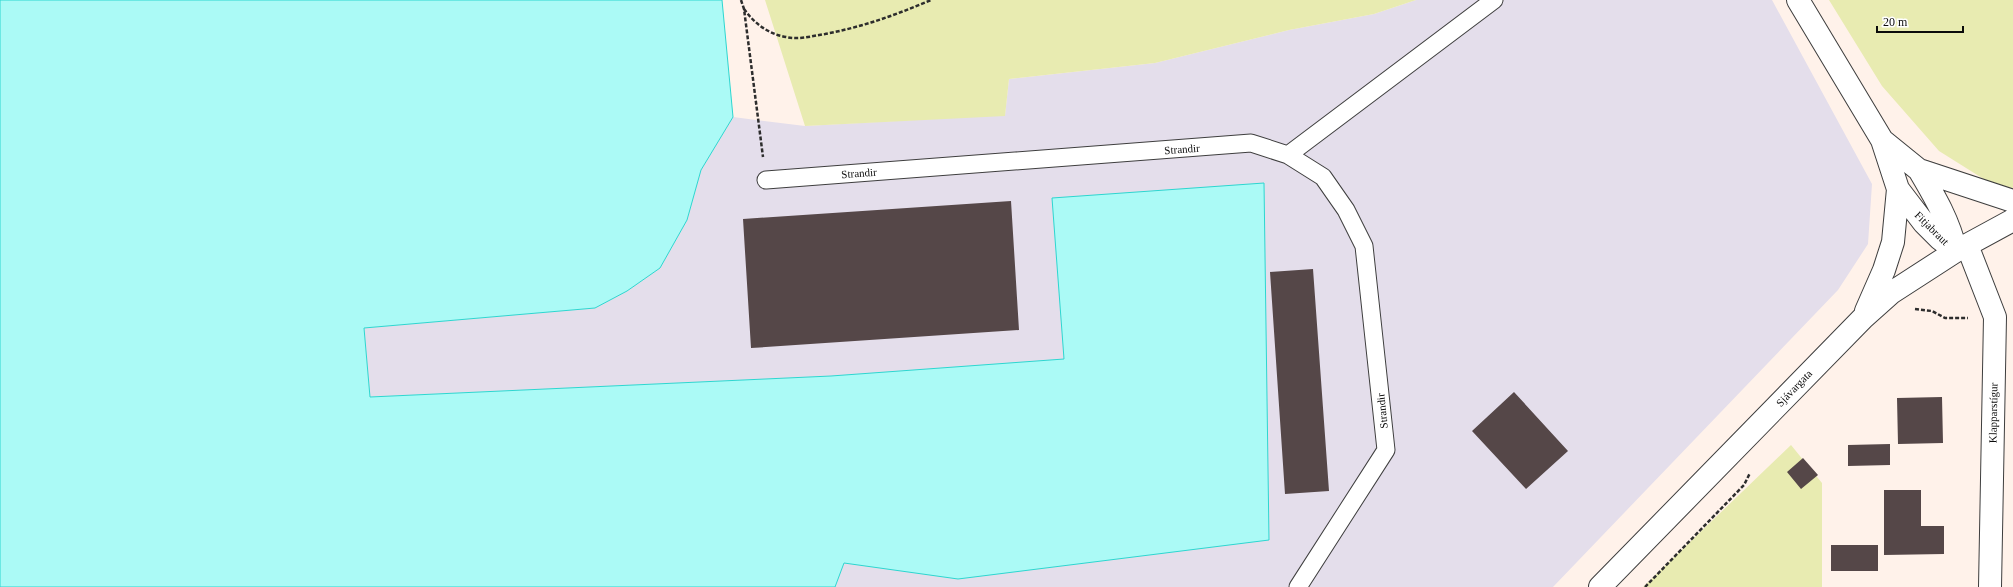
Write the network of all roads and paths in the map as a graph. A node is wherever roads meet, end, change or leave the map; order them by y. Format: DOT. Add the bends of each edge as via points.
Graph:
graph roads {
  1 [pos="741,0"];
  2 [pos="931,0"];
  3 [pos="1494,0"];
  4 [pos="1798,0"];
  5 [pos="744,9"];
  6 [pos="1882,140"];
  7 [pos="1288,155"];
  8 [pos="1919,170"];
  9 [pos="766,180"];
  10 [pos="1898,190"];
  11 [pos="2013,201"];
  12 [pos="2013,220"];
  13 [pos="1962,248"];
  14 [pos="1912,310"];
  15 [pos="1995,317"];
  16 [pos="1863,318"];
  17 [pos="1753,467"];
  18 [pos="1298,587"];
  19 [pos="1600,587"];
  20 [pos="1645,587"];
  21 [pos="1990,587"];
  1 -- 5 [label="path"];
  2 -- 5 [label="path" via="851,29 801,38 771,33 751,19"];
  3 -- 7 [label="lane"];
  4 -- 6 [label="street, Fitjabraut"];
  5 -- 9 [label="path"];
  6 -- 8 [label="street, Fitjabraut"];
  6 -- 10 [label="street, Fitjabraut"];
  7 -- 9 [label="lane, Strandir" via="1251,143"];
  7 -- 18 [label="lane, Strandir" via="1323,177 1346,210 1364,246 1386,450"];
  8 -- 11 [label="street, Fitjabraut"];
  8 -- 13 [label="street, Fitjabraut"];
  10 -- 13 [label="street, Fitjabraut" via="1940,239"];
  10 -- 16 [label="street, Fitjabraut" via="1893,242"];
  12 -- 13 [label="street, Sjávargata"];
  13 -- 15 [label="street, Klapparstígur"];
  13 -- 16 [label="street, Sjávargata" via="1891,293"];
  14 -- 15 [label="path" via="1932,311 1946,318"];
  15 -- 21 [label="street, Klapparstígur"];
  16 -- 19 [label="street, Sjávargata"];
  17 -- 20 [label="path" via="1744,485"];
}
